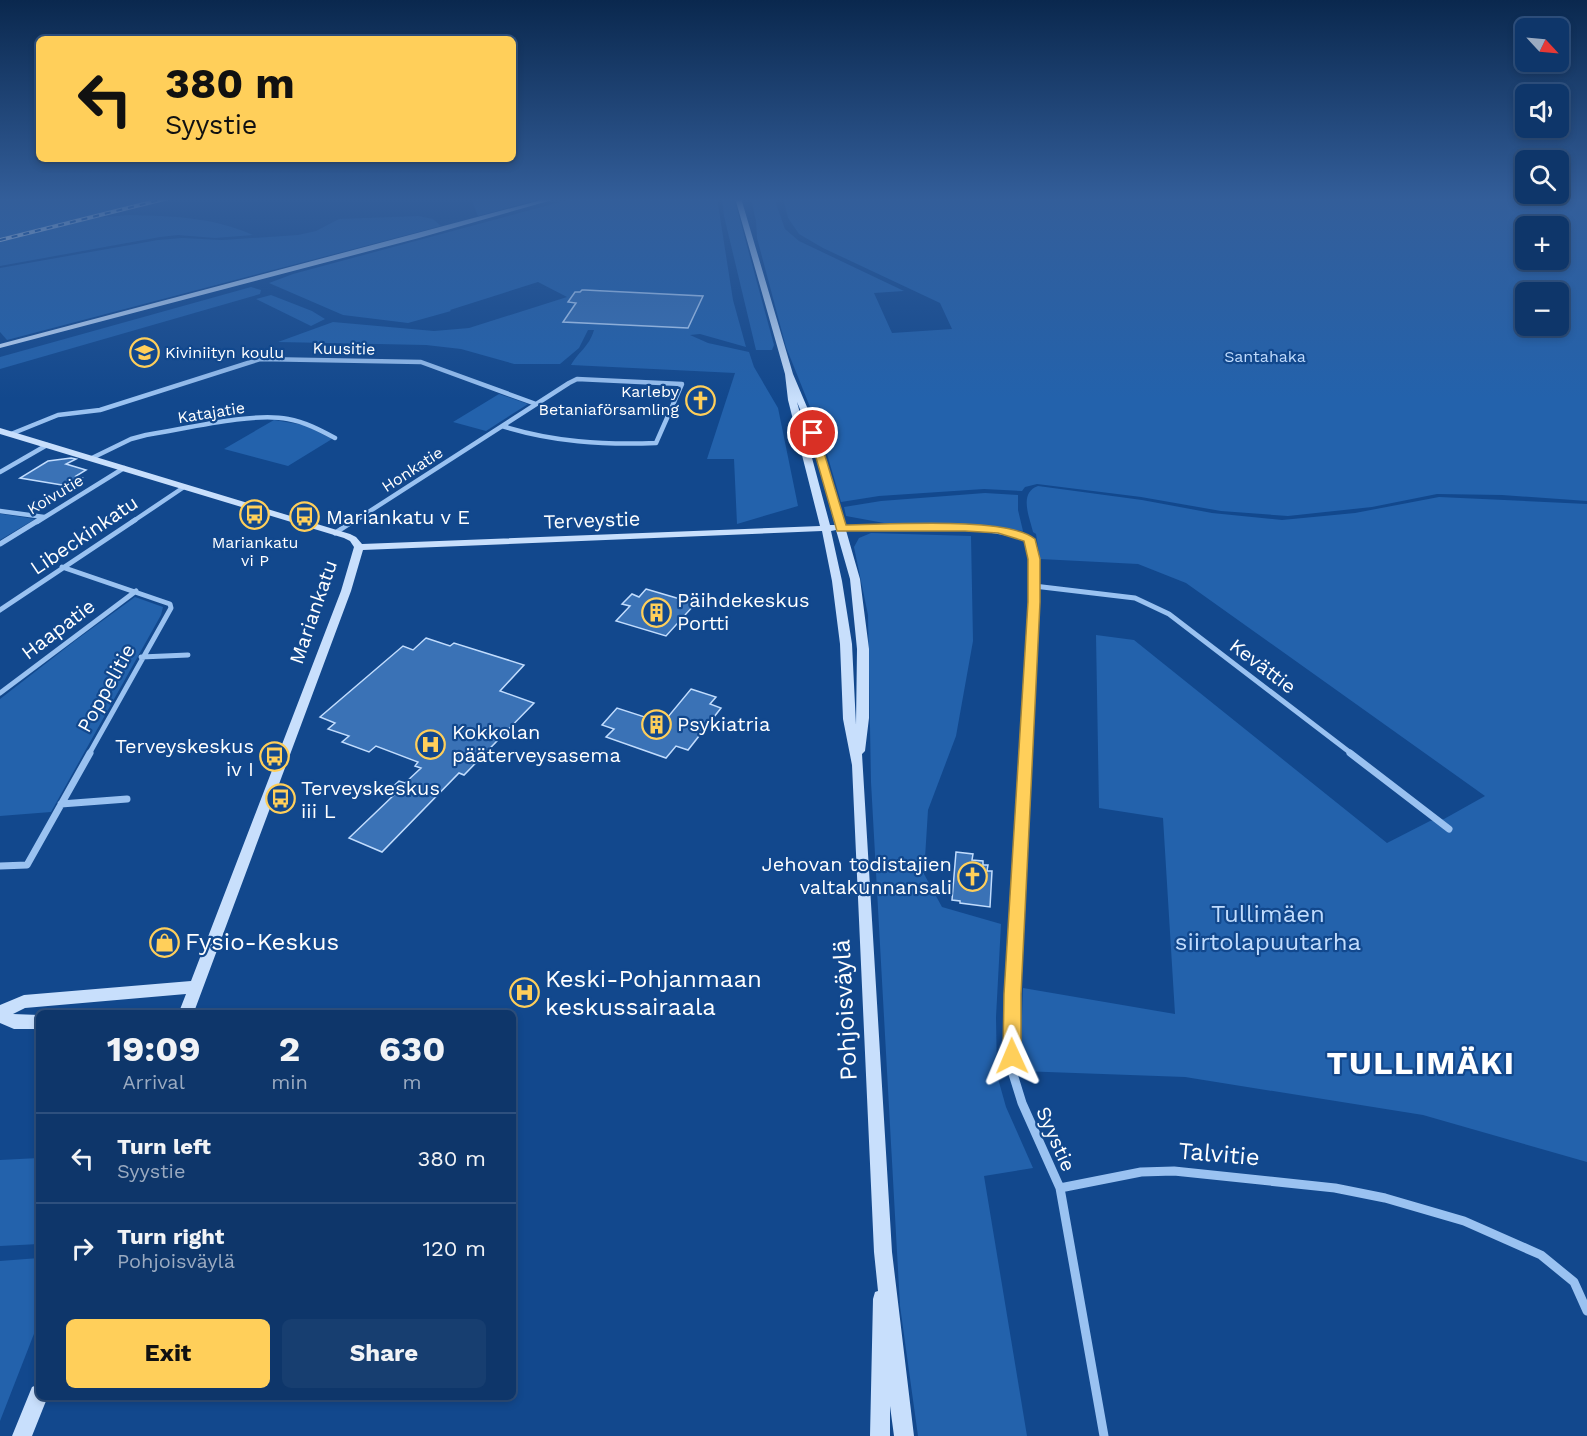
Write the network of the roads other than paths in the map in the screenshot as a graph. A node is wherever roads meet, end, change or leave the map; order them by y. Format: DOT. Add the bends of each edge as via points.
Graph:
graph roads {
  1 [pos="305,265"];
  2 [pos="314,265"];
  3 [pos="758,265"];
  4 [pos="0,346"];
  5 [pos="0,352"];
  6 [pos="789,374"];
  7 [pos="536,404"];
  8 [pos="502,426"];
  9 [pos="0,430"];
  10 [pos="11,434"];
  11 [pos="335,438"];
  12 [pos="47,445"];
  13 [pos="92,458"];
  14 [pos="124,468"];
  15 [pos="0,472"];
  16 [pos="184,487"];
  17 [pos="0,511"];
  18 [pos="44,517"];
  19 [pos="841,528"];
  20 [pos="826,529"];
  21 [pos="335,533"];
  22 [pos="0,544"];
  23 [pos="359,546"];
  24 [pos="62,567"];
  25 [pos="1034,586"];
  26 [pos="136,591"];
  27 [pos="0,610"];
  28 [pos="188,655"];
  29 [pos="141,657"];
  30 [pos="0,693"];
  31 [pos="858,765"];
  32 [pos="128,799"];
  33 [pos="60,804"];
  34 [pos="1449,829"];
  35 [pos="0,866"];
  36 [pos="196,987"];
  37 [pos="188,1010"];
  38 [pos="0,1013"];
  39 [pos="36,1022"];
  40 [pos="1060,1188"];
  41 [pos="883,1252"];
  42 [pos="1587,1311"];
  43 [pos="37,1400"];
  44 [pos="22,1436"];
  45 [pos="880,1436"];
  46 [pos="904,1436"];
  47 [pos="1104,1436"];
  1 -- 4 [label="main road"];
  2 -- 5 [label="main road"];
  3 -- 6 [label="main road, Pohjoisväylä"];
  6 -- 19 [label="main road, Pohjoisväylä" via="813,433"];
  6 -- 20 [label="main road, Pohjoisväylä" via="792,400"];
  7 -- 8 [label="street, Honkatie"];
  7 -- 8 [label="street, Honkatie" via="577,379 682,384 657,442 550,440"];
  7 -- 10 [label="street, Kuusitie" via="421,362 260,359 100,410 58,416"];
  8 -- 21 [label="street, Honkatie"];
  9 -- 10 [label="main road, Mariankatu"];
  10 -- 12 [label="main road, Mariankatu"];
  11 -- 13 [label="street, Katajatie" via="301,421 254,418 146,435"];
  12 -- 13 [label="main road, Mariankatu"];
  12 -- 15 [label="street"];
  13 -- 14 [label="main road, Mariankatu"];
  14 -- 16 [label="main road, Mariankatu"];
  14 -- 18 [label="street, Koivutie"];
  16 -- 21 [label="main road, Mariankatu"];
  16 -- 24 [label="street, Libeckinkatu"];
  17 -- 18 [label="street"];
  18 -- 22 [label="street, Koivutie"];
  19 -- 20 [label="main road, Terveystie"];
  19 -- 25 [label="street, Syystie" via="965,528 1016,533 1029,539"];
  19 -- 31 [label="main road, Pohjoisväylä" via="855,579 863,649"];
  20 -- 23 [label="main road, Terveystie"];
  20 -- 31 [label="main road, Pohjoisväylä" via="841,606 849,719"];
  21 -- 23 [label="main road, Mariankatu" via="353,539"];
  23 -- 36 [label="main road, Mariankatu" via="346,591"];
  24 -- 26 [label="street, Poppelitie"];
  24 -- 27 [label="street, Libeckinkatu"];
  25 -- 34 [label="street, Kevättie" via="1135,598 1169,614"];
  25 -- 40 [label="street, Syystie" via="1012,994 1013,1074"];
  26 -- 29 [label="street, Poppelitie" via="170,604 171,608"];
  26 -- 30 [label="street, Haapatie"];
  28 -- 29 [label="street"];
  29 -- 33 [label="street, Poppelitie"];
  31 -- 41 [label="main road, Pohjoisväylä"];
  32 -- 33 [label="street"];
  33 -- 35 [label="street, Poppelitie" via="27,865"];
  36 -- 37 [label="main road, Mariankatu"];
  36 -- 38 [label="main road" via="24,1002"];
  38 -- 39 [label="main road" via="14,1022"];
  40 -- 42 [label="street, Talvitie" via="1141,1172 1174,1171 1335,1188 1385,1198 1464,1221 1541,1256 1574,1282"];
  40 -- 47 [label="street"];
  41 -- 45 [label="main road, Pohjoisväylä"];
  41 -- 46 [label="main road, Pohjoisväylä"];
  43 -- 44 [label="main road"];
}
